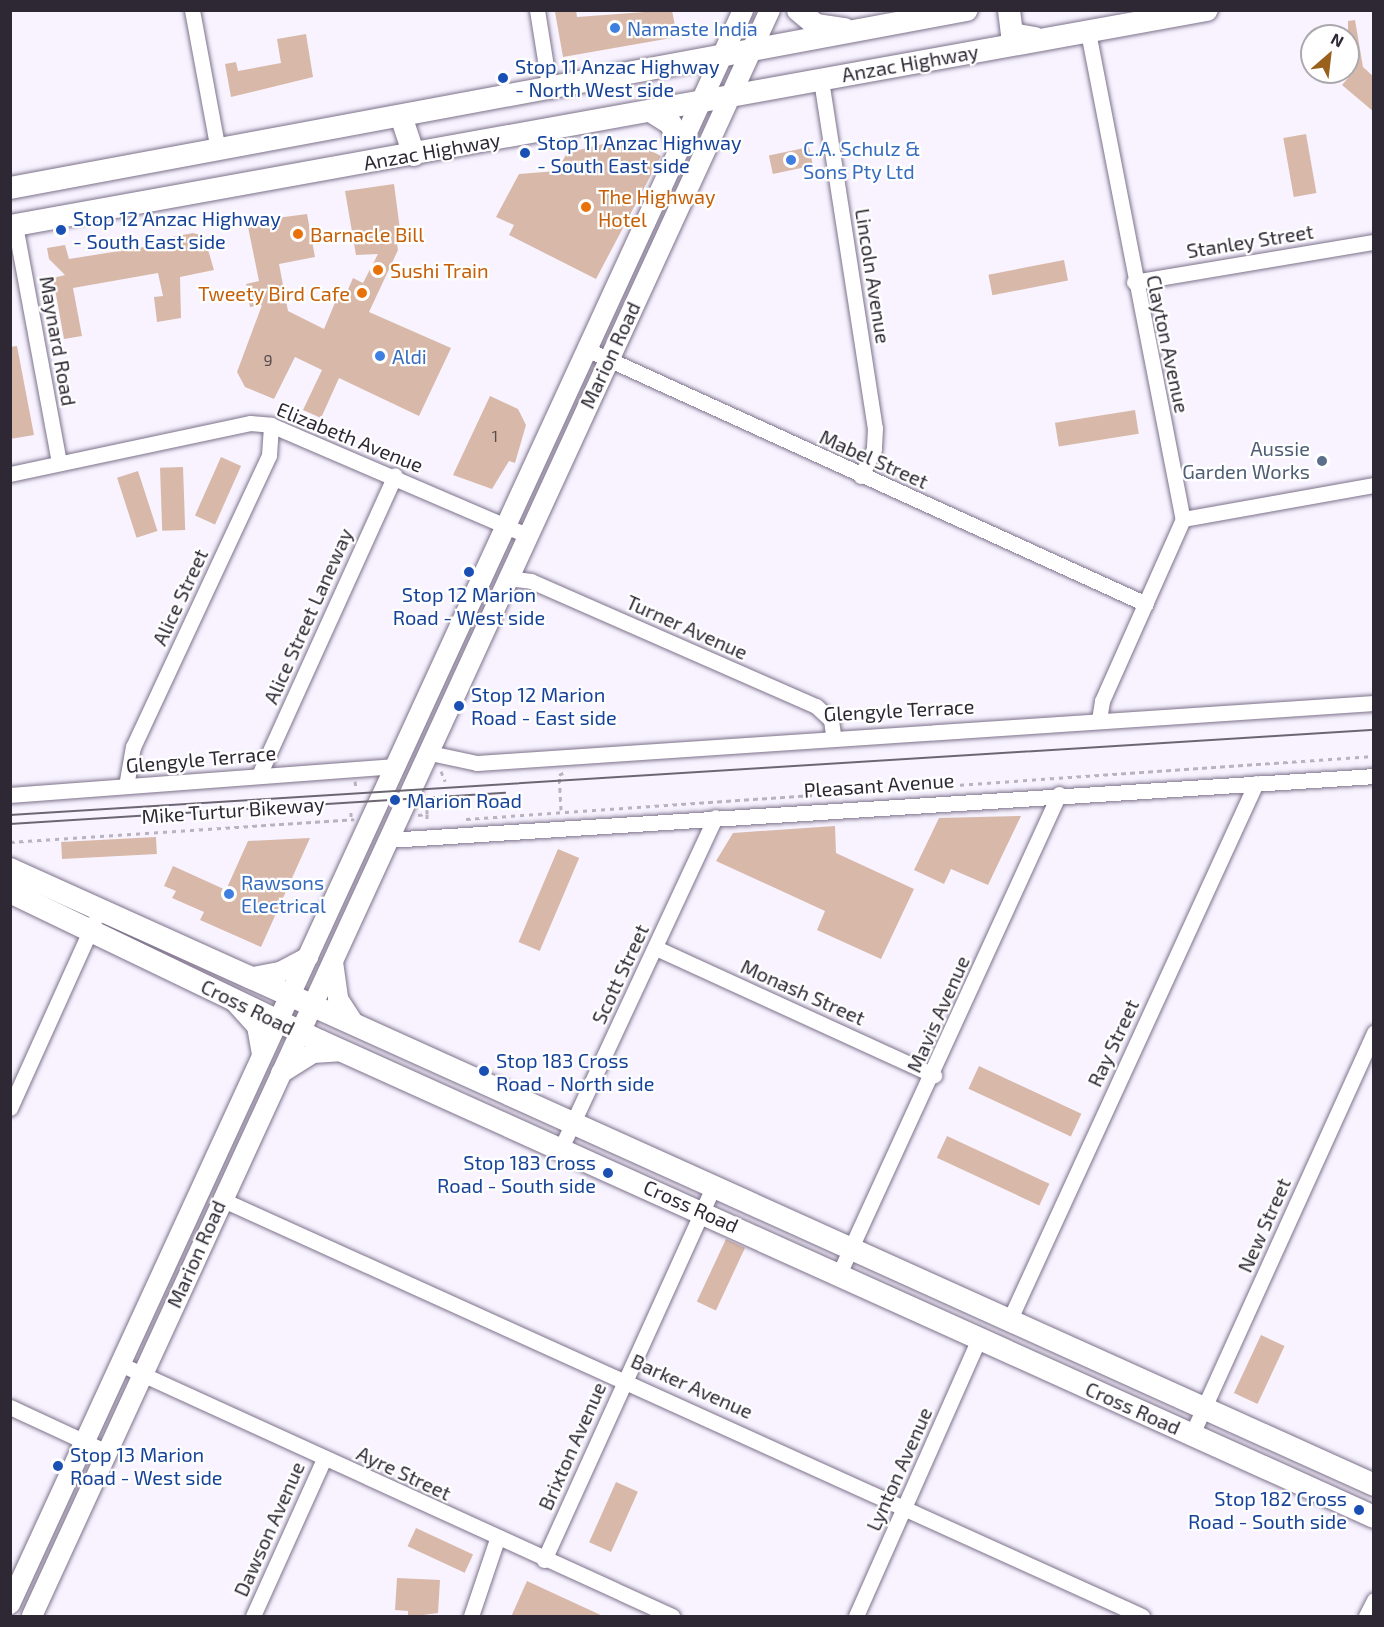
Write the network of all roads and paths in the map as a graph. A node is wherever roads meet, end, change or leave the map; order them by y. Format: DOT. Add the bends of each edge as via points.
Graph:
graph roads {
  1 [pos="192,10"];
  2 [pos="537,10"];
  3 [pos="743,10"];
  4 [pos="770,10"];
  5 [pos="798,10"];
  6 [pos="967,10"];
  7 [pos="1009,10"];
  8 [pos="1207,10"];
  9 [pos="858,32"];
  10 [pos="1088,32"];
  11 [pos="1049,38"];
  12 [pos="750,52"];
  13 [pos="721,58"];
  14 [pos="821,80"];
  15 [pos="550,91"];
  16 [pos="729,97"];
  17 [pos="700,103"];
  18 [pos="652,112"];
  19 [pos="401,116"];
  20 [pos="680,147"];
  21 [pos="218,150"];
  22 [pos="414,155"];
  23 [pos="117,168"];
  24 [pos="10,188"];
  25 [pos="123,204"];
  26 [pos="13,226"];
  27 [pos="1374,242"];
  28 [pos="1134,282"];
  29 [pos="586,349"];
  30 [pos="608,359"];
  31 [pos="271,425"];
  32 [pos="59,463"];
  33 [pos="10,474"];
  34 [pos="395,475"];
  35 [pos="861,476"];
  36 [pos="1374,485"];
  37 [pos="1183,519"];
  38 [pos="505,525"];
  39 [pos="526,535"];
  40 [pos="507,578"];
  41 [pos="1146,604"];
  42 [pos="1374,703"];
  43 [pos="1099,720"];
  44 [pos="833,735"];
  45 [pos="429,753"];
  46 [pos="1374,756"];
  47 [pos="395,766"];
  48 [pos="568,768"];
  49 [pos="441,771"];
  50 [pos="260,775"];
  51 [pos="1374,776"];
  52 [pos="445,781"];
  53 [pos="1256,783"];
  54 [pos="126,786"];
  55 [pos="1059,794"];
  56 [pos="10,795"];
  57 [pos="439,805"];
  58 [pos="351,809"];
  59 [pos="561,810"];
  60 [pos="427,814"];
  61 [pos="715,817"];
  62 [pos="398,819"];
  63 [pos="359,821"];
  64 [pos="435,821"];
  65 [pos="456,821"];
  66 [pos="428,829"];
  67 [pos="388,840"];
  68 [pos="10,842"];
  69 [pos="10,869"];
  70 [pos="10,892"];
  71 [pos="96,919"];
  72 [pos="656,948"];
  73 [pos="308,957"];
  74 [pos="333,959"];
  75 [pos="249,978"];
  76 [pos="290,996"];
  77 [pos="234,1001"];
  78 [pos="312,1006"];
  79 [pos="278,1021"];
  80 [pos="355,1026"];
  81 [pos="300,1031"];
  82 [pos="1374,1032"];
  83 [pos="343,1051"];
  84 [pos="262,1054"];
  85 [pos="281,1073"];
  86 [pos="934,1075"];
  87 [pos="10,1108"];
  88 [pos="573,1122"];
  89 [pos="561,1148"];
  90 [pos="714,1186"];
  91 [pos="221,1199"];
  92 [pos="702,1211"];
  93 [pos="851,1250"];
  94 [pos="839,1274"];
  95 [pos="1009,1321"];
  96 [pos="978,1338"];
  97 [pos="120,1364"];
  98 [pos="141,1375"];
  99 [pos="626,1379"];
  100 [pos="10,1407"];
  101 [pos="1204,1408"];
  102 [pos="1192,1434"];
  103 [pos="85,1441"];
  104 [pos="107,1452"];
  105 [pos="324,1459"];
  106 [pos="1374,1485"];
  107 [pos="906,1506"];
  108 [pos="1374,1517"];
  109 [pos="497,1539"];
  110 [pos="544,1560"];
  111 [pos="1374,1600"];
  112 [pos="10,1604"];
  113 [pos="32,1617"];
  114 [pos="253,1617"];
  115 [pos="471,1617"];
  116 [pos="672,1617"];
  117 [pos="856,1617"];
  118 [pos="1142,1617"];
  119 [pos="1366,1617"];
  1 -- 21 [label="street"];
  2 -- 15 [label="street"];
  3 -- 13 [label="main road, Marion Road"];
  4 -- 12 [label="main road, Marion Road"];
  5 -- 9 [label="highway" via="816,24"];
  6 -- 9 [label="highway, Anzac Highway"];
  7 -- 11 [label="highway" via="1012,34"];
  8 -- 10 [label="highway, Anzac Highway"];
  9 -- 12 [label="highway, Anzac Highway"];
  10 -- 11 [label="highway, Anzac Highway"];
  10 -- 28 [label="street, Clayton Avenue"];
  11 -- 14 [label="highway, Anzac Highway"];
  12 -- 13 [label="highway, Anzac Highway"];
  12 -- 16 [label="main road, Marion Road"];
  13 -- 15 [label="highway, Anzac Highway"];
  13 -- 17 [label="main road, Marion Road"];
  14 -- 16 [label="highway, Anzac Highway"];
  14 -- 35 [label="street, Lincoln Avenue" via="876,428 874,449"];
  15 -- 19 [label="highway, Anzac Highway"];
  16 -- 17 [label="highway, Anzac Highway"];
  16 -- 30 [label="main road, Marion Road"];
  17 -- 18 [label="highway, Anzac Highway"];
  17 -- 20 [label="main road, Marion Road"];
  18 -- 20 [label="highway" via="671,123"];
  18 -- 22 [label="highway, Anzac Highway"];
  19 -- 21 [label="highway, Anzac Highway"];
  19 -- 22 [label="highway"];
  20 -- 29 [label="main road, Marion Road"];
  21 -- 23 [label="highway, Anzac Highway"];
  22 -- 25 [label="highway, Anzac Highway"];
  23 -- 24 [label="highway, Anzac Highway"];
  23 -- 25 [label="highway"];
  25 -- 26 [label="highway, Anzac Highway"];
  26 -- 32 [label="street, Maynard Road"];
  27 -- 28 [label="street, Stanley Street"];
  28 -- 37 [label="street, Clayton Avenue"];
  29 -- 30 [label="street, Mabel Street"];
  29 -- 38 [label="main road, Marion Road"];
  30 -- 35 [label="street, Mabel Street"];
  30 -- 39 [label="main road, Marion Road"];
  31 -- 32 [label="street, Elizabeth Avenue" via="250,423"];
  31 -- 34 [label="street, Elizabeth Avenue"];
  31 -- 54 [label="street, Alice Street" via="269,455 133,747"];
  32 -- 33 [label="street, Elizabeth Avenue"];
  34 -- 38 [label="street, Elizabeth Avenue"];
  34 -- 50 [label="street, Alice Street Laneway"];
  35 -- 41 [label="street, Mabel Street"];
  36 -- 37 [label="street"];
  37 -- 41 [label="street"];
  38 -- 39 [label="street, Elizabeth Avenue"];
  38 -- 47 [label="main road, Marion Road"];
  39 -- 40 [label="main road, Marion Road"];
  40 -- 44 [label="street, Turner Avenue" via="531,581 816,706 831,720"];
  40 -- 45 [label="main road, Marion Road"];
  41 -- 43 [label="street" via="1102,701"];
  42 -- 43 [label="street, Glengyle Terrace"];
  43 -- 44 [label="street, Glengyle Terrace"];
  44 -- 45 [label="street, Glengyle Terrace" via="477,763"];
  45 -- 62 [label="main road, Marion Road"];
  46 -- 59 [label="path"];
  47 -- 50 [label="street, Glengyle Terrace"];
  47 -- 63 [label="main road, Marion Road"];
  48 -- 59 [label="path" via="558,769 567,772 559,775"];
  49 -- 52 [label="path"];
  50 -- 54 [label="street, Glengyle Terrace"];
  51 -- 53 [label="street, Pleasant Avenue"];
  53 -- 55 [label="street, Pleasant Avenue"];
  53 -- 95 [label="street, Ray Street"];
  54 -- 56 [label="street, Glengyle Terrace"];
  55 -- 61 [label="street, Pleasant Avenue"];
  55 -- 86 [label="street, Mavis Avenue"];
  57 -- 60 [label="path" via="427,806"];
  58 -- 63 [label="path"];
  59 -- 65 [label="path"];
  60 -- 62 [label="path"];
  60 -- 66 [label="path"];
  61 -- 66 [label="street, Pleasant Avenue"];
  61 -- 72 [label="street, Scott Street"];
  62 -- 67 [label="main road, Marion Road"];
  63 -- 68 [label="path, Mike Turtur Bikeway"];
  63 -- 73 [label="main road, Marion Road"];
  64 -- 66 [label="path"];
  66 -- 67 [label="street, Pleasant Avenue"];
  67 -- 74 [label="main road, Marion Road"];
  69 -- 71 [label="highway, Cross Road"];
  70 -- 71 [label="highway, Cross Road"];
  71 -- 75 [label="highway, Cross Road"];
  71 -- 77 [label="highway, Cross Road"];
  71 -- 87 [label="street"];
  72 -- 86 [label="street, Monash Street"];
  72 -- 88 [label="street, Scott Street"];
  73 -- 75 [label="main road" via="280,972"];
  73 -- 76 [label="main road, Marion Road"];
  74 -- 78 [label="main road, Marion Road"];
  74 -- 80 [label="main road" via="338,999"];
  75 -- 76 [label="highway, Cross Road"];
  76 -- 78 [label="highway, Cross Road"];
  76 -- 79 [label="main road, Marion Road"];
  77 -- 79 [label="highway, Cross Road"];
  77 -- 84 [label="main road" via="258,1026"];
  78 -- 80 [label="highway, Cross Road"];
  78 -- 81 [label="main road, Marion Road"];
  79 -- 81 [label="highway, Cross Road"];
  79 -- 84 [label="main road, Marion Road"];
  80 -- 88 [label="highway, Cross Road"];
  81 -- 83 [label="highway, Cross Road"];
  81 -- 85 [label="main road, Marion Road"];
  82 -- 101 [label="street, New Street"];
  83 -- 85 [label="main road" via="313,1053"];
  83 -- 89 [label="highway, Cross Road"];
  84 -- 97 [label="main road, Marion Road"];
  85 -- 91 [label="main road, Marion Road"];
  86 -- 93 [label="street, Mavis Avenue"];
  88 -- 89 [label="street, Scott Street"];
  88 -- 90 [label="highway, Cross Road"];
  89 -- 92 [label="highway, Cross Road"];
  90 -- 92 [label="street, Brixton Avenue"];
  90 -- 93 [label="highway, Cross Road"];
  91 -- 98 [label="main road, Marion Road"];
  91 -- 99 [label="street, Barker Avenue"];
  92 -- 94 [label="highway, Cross Road"];
  92 -- 99 [label="street, Brixton Avenue"];
  93 -- 94 [label="street, Mavis Avenue"];
  93 -- 95 [label="highway, Cross Road"];
  94 -- 96 [label="highway, Cross Road"];
  95 -- 101 [label="highway, Cross Road"];
  96 -- 102 [label="highway, Cross Road"];
  96 -- 107 [label="street, Lynton Avenue"];
  97 -- 98 [label="street, Ayre Street"];
  97 -- 103 [label="main road, Marion Road"];
  98 -- 104 [label="main road, Marion Road"];
  98 -- 105 [label="street, Ayre Street"];
  99 -- 107 [label="street, Barker Avenue"];
  99 -- 110 [label="street, Brixton Avenue"];
  100 -- 103 [label="street"];
  101 -- 102 [label="street, New Street"];
  101 -- 106 [label="highway, Cross Road"];
  102 -- 108 [label="highway, Cross Road"];
  103 -- 104 [label="street"];
  103 -- 112 [label="main road, Marion Road"];
  104 -- 113 [label="main road, Marion Road"];
  105 -- 109 [label="street, Ayre Street"];
  105 -- 114 [label="street, Dawson Avenue"];
  107 -- 117 [label="street, Lynton Avenue"];
  107 -- 118 [label="street, Barker Avenue"];
  109 -- 110 [label="street, Ayre Street"];
  109 -- 115 [label="street"];
  110 -- 116 [label="street, Ayre Street"];
  111 -- 119 [label="street"];
}
